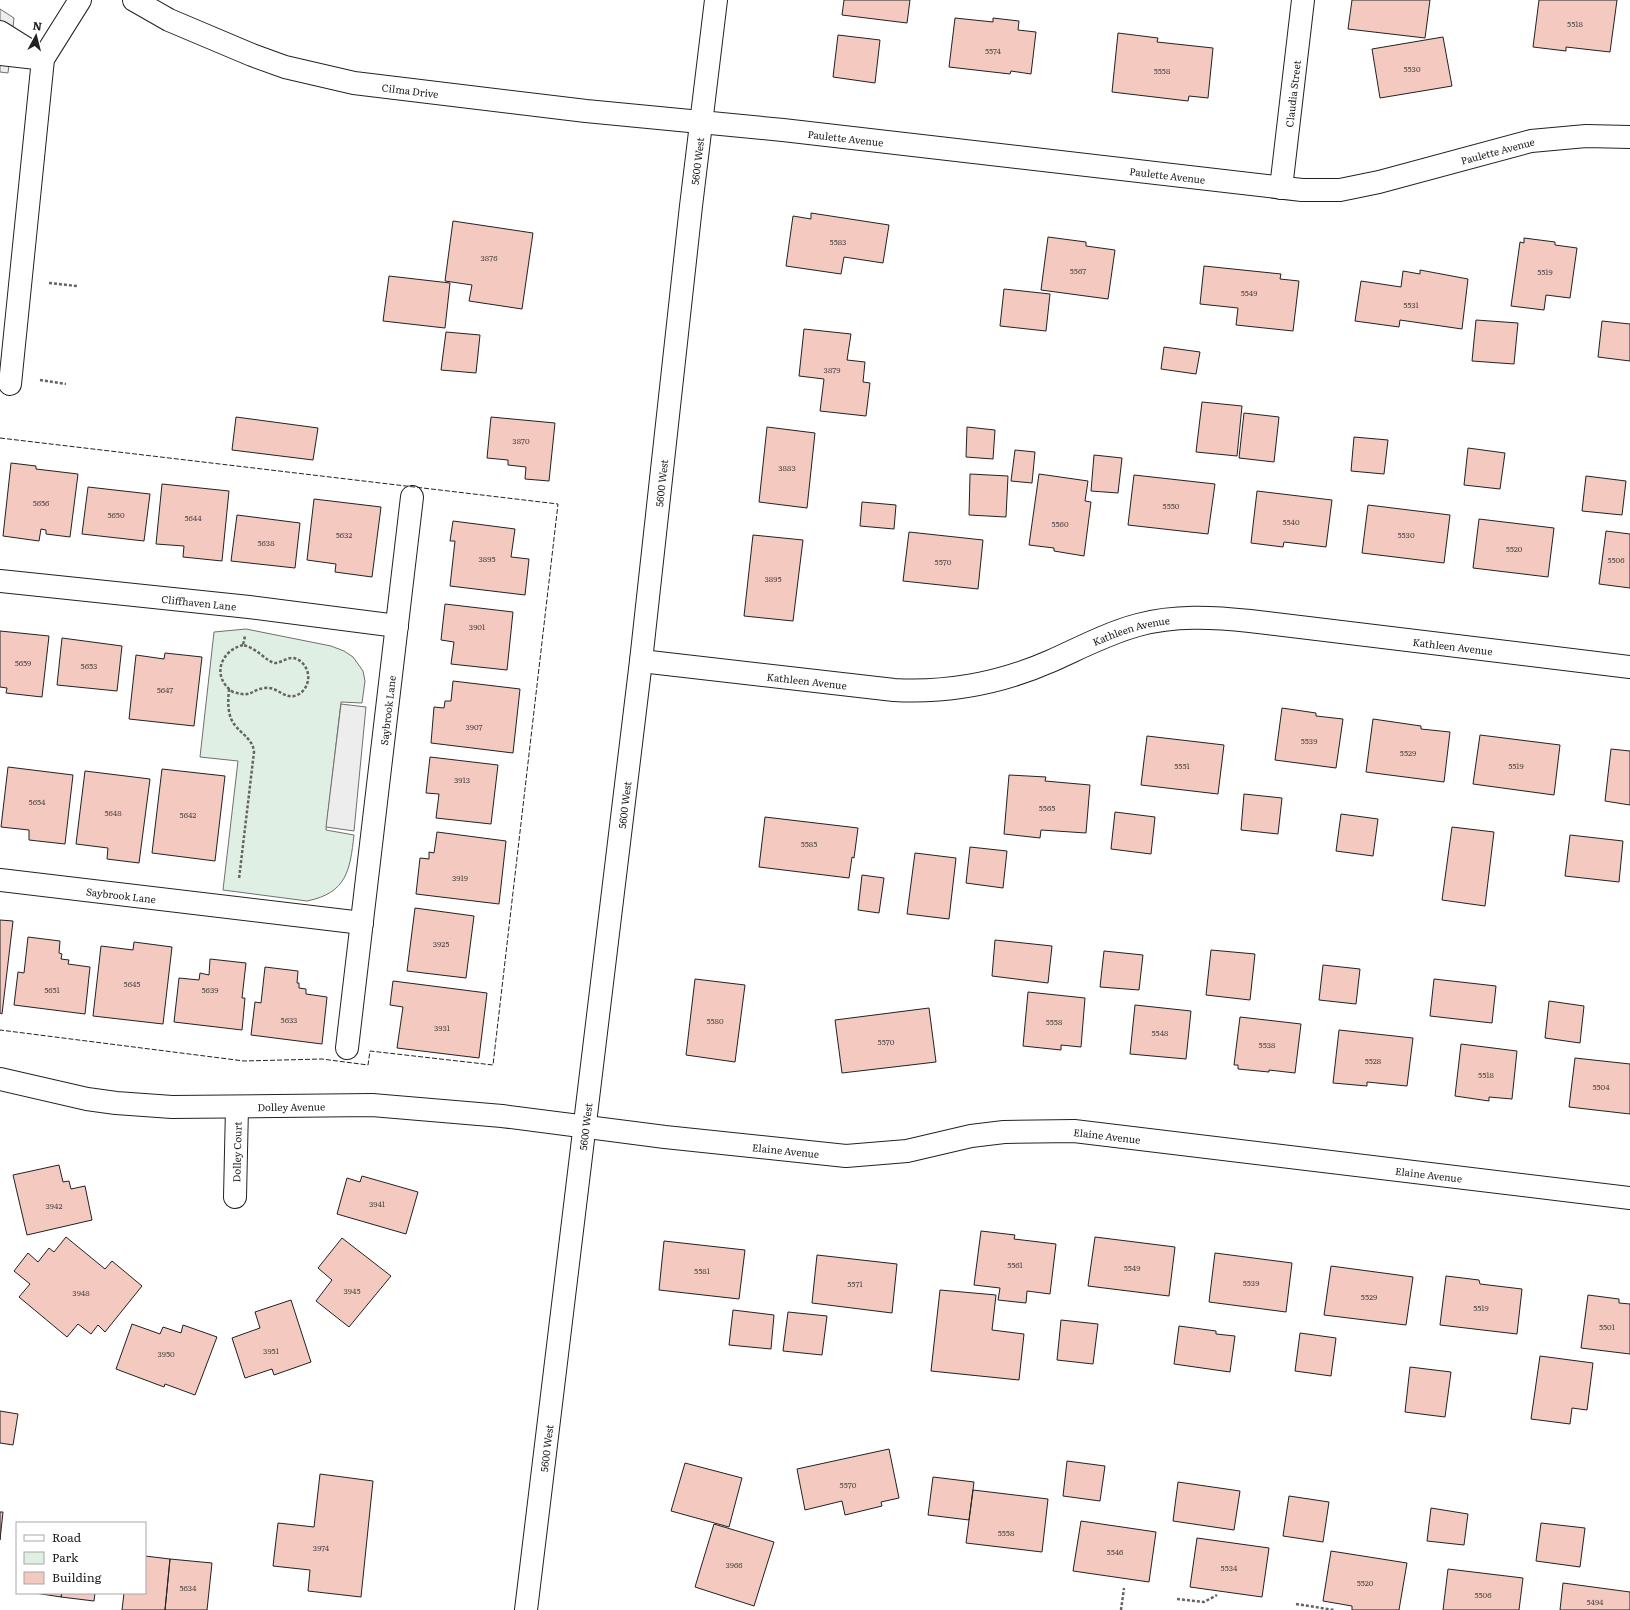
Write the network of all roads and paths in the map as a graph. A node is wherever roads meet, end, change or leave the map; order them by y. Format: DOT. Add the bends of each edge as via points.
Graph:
graph roads {
  1 [pos="80,0"];
  2 [pos="134,0"];
  3 [pos="716,0"];
  4 [pos="1303,0"];
  5 [pos="0,32"];
  6 [pos="0,54"];
  7 [pos="43,59"];
  8 [pos="702,122"];
  9 [pos="1630,137"];
  10 [pos="1281,188"];
  11 [pos="10,384"];
  12 [pos="412,497"];
  13 [pos="0,581"];
  14 [pos="397,626"];
  15 [pos="246,629"];
  16 [pos="243,645"];
  17 [pos="641,661"];
  18 [pos="1630,667"];
  19 [pos="229,690"];
  20 [pos="0,880"];
  21 [pos="239,884"];
  22 [pos="362,923"];
  23 [pos="347,1048"];
  24 [pos="0,1079"];
  25 [pos="237,1107"];
  26 [pos="585,1126"];
  27 [pos="235,1197"];
  28 [pos="1630,1198"];
  29 [pos="1124,1588"];
  30 [pos="1217,1595"];
  31 [pos="1177,1599"];
  32 [pos="1296,1604"];
  33 [pos="526,1610"];
  34 [pos="1121,1610"];
  35 [pos="1334,1610"];
  1 -- 7 [label="street"];
  2 -- 8 [label="street, Cilma Drive" via="169,20 222,44 319,75 391,88"];
  3 -- 8 [label="street, 5600 West"];
  4 -- 10 [label="street, Claudia Street"];
  5 -- 7 [label="street"];
  6 -- 7 [label="street"];
  7 -- 11 [label="street"];
  8 -- 10 [label="street, Paulette Avenue"];
  8 -- 17 [label="street, 5600 West"];
  9 -- 10 [label="street, Paulette Avenue" via="1586,136 1531,141 1340,190"];
  12 -- 14 [label="street, Saybrook Lane"];
  13 -- 14 [label="street, Cliffhaven Lane" via="241,606"];
  14 -- 22 [label="street, Saybrook Lane"];
  15 -- 16 [label="path"];
  16 -- 19 [label="path" via="232,649 223,658 221,677"];
  16 -- 19 [label="path" via="251,647 276,663 288,658 299,660 308,670 307,686 295,696 288,696 265,687 248,695"];
  17 -- 18 [label="street, Kathleen Avenue" via="894,690 932,691 989,683 1138,625 1194,618 1250,620"];
  17 -- 26 [label="street, 5600 West"];
  19 -- 21 [label="path" via="230,717 254,745"];
  20 -- 22 [label="street, Saybrook Lane"];
  22 -- 23 [label="street, Saybrook Lane"];
  24 -- 25 [label="street, Dolley Avenue" via="116,1103 172,1107"];
  25 -- 26 [label="street, Dolley Avenue" via="372,1106 502,1116"];
  25 -- 27 [label="street, Dolley Court"];
  26 -- 28 [label="street, Elaine Avenue" via="846,1156 907,1151 971,1136 1004,1132 1074,1131"];
  26 -- 33 [label="street, 5600 West"];
  29 -- 34 [label="path"];
  30 -- 31 [label="path" via="1204,1602"];
  32 -- 35 [label="path"];
}
